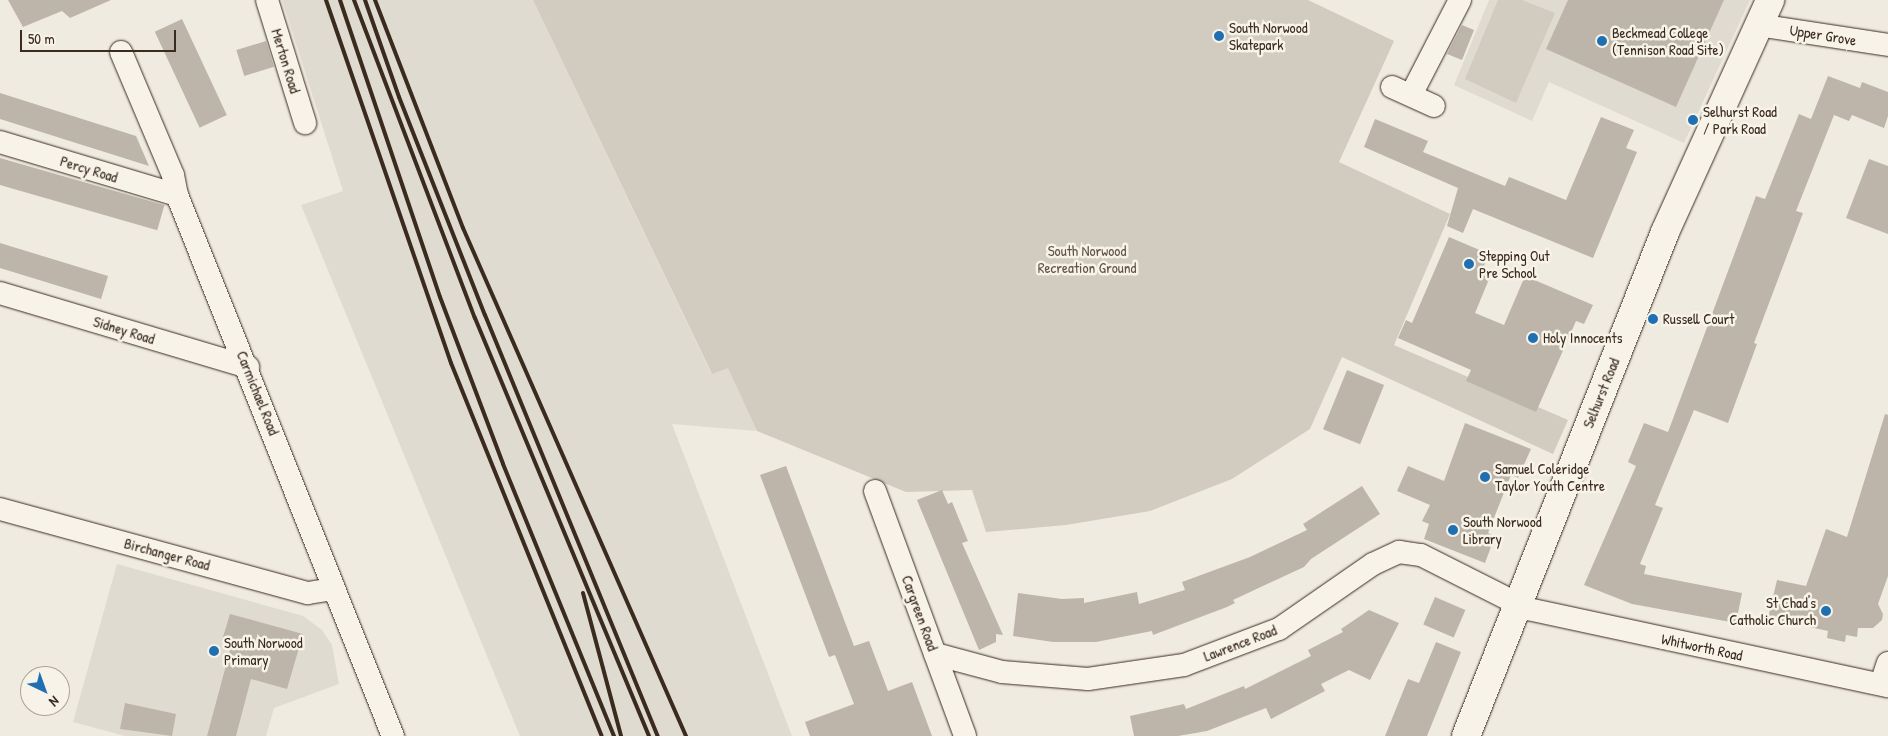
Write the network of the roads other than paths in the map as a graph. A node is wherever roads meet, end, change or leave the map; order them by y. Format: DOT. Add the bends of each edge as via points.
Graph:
graph roads {
  1 [pos="267,0"];
  2 [pos="1460,0"];
  3 [pos="1770,0"];
  4 [pos="1758,25"];
  5 [pos="1888,45"];
  6 [pos="121,52"];
  7 [pos="1434,106"];
  8 [pos="305,123"];
  9 [pos="0,142"];
  10 [pos="177,195"];
  11 [pos="0,293"];
  12 [pos="248,367"];
  13 [pos="875,491"];
  14 [pos="0,509"];
  15 [pos="334,589"];
  16 [pos="1516,603"];
  17 [pos="935,654"];
  18 [pos="1888,663"];
  19 [pos="1884,685"];
  20 [pos="392,736"];
  21 [pos="965,736"];
  22 [pos="1466,736"];
  1 -- 8 [label="street, Merton Road"];
  2 -- 7 [label="street" via="1402,91"];
  3 -- 4 [label="main road, Selhurst Road"];
  4 -- 5 [label="street, Upper Grove"];
  4 -- 16 [label="main road, Selhurst Road" via="1665,232"];
  6 -- 10 [label="street, Carmichael Road" via="173,174"];
  9 -- 10 [label="street, Percy Road"];
  10 -- 12 [label="street, Carmichael Road"];
  11 -- 12 [label="street, Sidney Road"];
  12 -- 15 [label="street, Carmichael Road"];
  13 -- 17 [label="street, Cargreen Road"];
  14 -- 15 [label="street, Birchanger Road" via="308,593"];
  15 -- 20 [label="street, Carmichael Road"];
  16 -- 17 [label="street, Lawrence Road" via="1421,555 1399,552 1373,564 1279,630 1184,665 1088,679 1002,672"];
  16 -- 19 [label="street, Whitworth Road" via="1566,618"];
  16 -- 22 [label="main road, Selhurst Road"];
  17 -- 21 [label="street, Cargreen Road"];
  18 -- 19 [label="street"];
}
